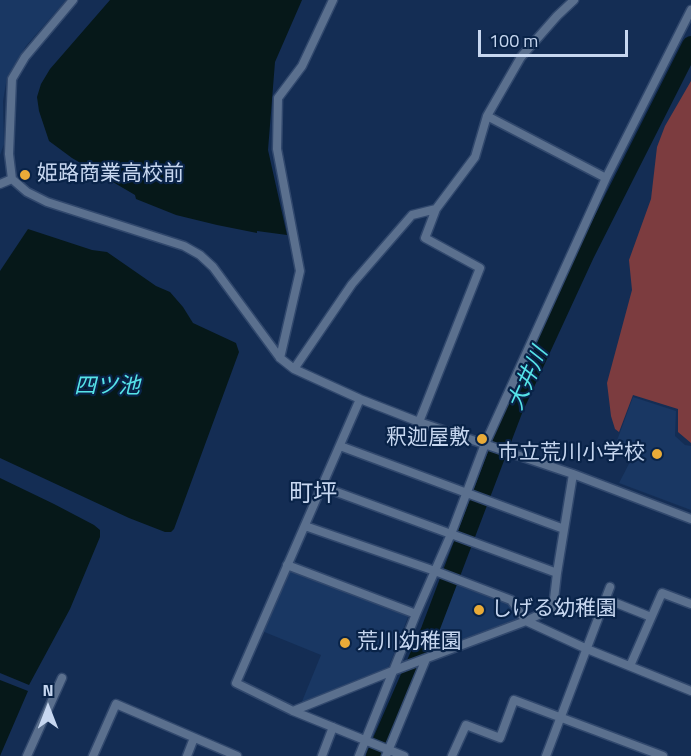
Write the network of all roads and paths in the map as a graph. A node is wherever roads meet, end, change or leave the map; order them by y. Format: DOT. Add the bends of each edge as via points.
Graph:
graph roads {
  1 [pos="73,0"];
  2 [pos="333,0"];
  3 [pos="574,0"];
  4 [pos="691,10"];
  5 [pos="487,116"];
  6 [pos="606,178"];
  7 [pos="12,179"];
  8 [pos="0,184"];
  9 [pos="436,209"];
  10 [pos="280,358"];
  11 [pos="294,369"];
  12 [pos="360,399"];
  13 [pos="419,422"];
  14 [pos="485,444"];
  15 [pos="340,446"];
  16 [pos="573,474"];
  17 [pos="322,487"];
  18 [pos="467,492"];
  19 [pos="691,519"];
  20 [pos="305,526"];
  21 [pos="564,528"];
  22 [pos="451,534"];
  23 [pos="287,565"];
  24 [pos="435,571"];
  25 [pos="557,573"];
  26 [pos="610,587"];
  27 [pos="606,599"];
  28 [pos="691,604"];
  29 [pos="416,614"];
  30 [pos="651,617"];
  31 [pos="526,621"];
  32 [pos="587,649"];
  33 [pos="426,659"];
  34 [pos="630,666"];
  35 [pos="395,670"];
  36 [pos="62,678"];
  37 [pos="691,691"];
  38 [pos="293,711"];
  39 [pos="561,717"];
  40 [pos="333,727"];
  41 [pos="194,738"];
  42 [pos="365,741"];
  43 [pos="388,753"];
  44 [pos="27,756"];
  45 [pos="93,756"];
  46 [pos="187,756"];
  47 [pos="237,756"];
  48 [pos="322,756"];
  49 [pos="359,756"];
  50 [pos="404,756"];
  51 [pos="452,756"];
  52 [pos="546,756"];
  53 [pos="663,756"];
  1 -- 7 [label="street" via="25,57 12,79"];
  2 -- 10 [label="street" via="302,66 278,98 277,148 300,271"];
  3 -- 5 [label="street" via="521,57"];
  4 -- 6 [label="street"];
  5 -- 6 [label="street"];
  5 -- 9 [label="street" via="475,157"];
  6 -- 14 [label="street"];
  7 -- 8 [label="street"];
  7 -- 10 [label="street" via="47,202 184,246 200,255"];
  9 -- 11 [label="street" via="412,214 352,284"];
  9 -- 13 [label="street" via="425,238 480,268"];
  10 -- 11 [label="street"];
  11 -- 12 [label="street"];
  12 -- 13 [label="street"];
  12 -- 15 [label="street"];
  13 -- 14 [label="street"];
  14 -- 16 [label="street"];
  14 -- 18 [label="street"];
  15 -- 17 [label="street"];
  15 -- 18 [label="street"];
  16 -- 19 [label="street"];
  16 -- 21 [label="street"];
  17 -- 20 [label="street"];
  17 -- 22 [label="street"];
  18 -- 21 [label="street"];
  18 -- 22 [label="street"];
  20 -- 23 [label="street"];
  20 -- 24 [label="street"];
  21 -- 25 [label="street"];
  22 -- 24 [label="street"];
  22 -- 25 [label="street"];
  23 -- 29 [label="street"];
  23 -- 38 [label="street" via="236,683"];
  24 -- 29 [label="street"];
  24 -- 31 [label="street" via="511,600"];
  25 -- 31 [label="street" via="553,608"];
  26 -- 27 [label="street"];
  27 -- 30 [label="street"];
  27 -- 32 [label="street"];
  28 -- 30 [label="street" via="662,593"];
  29 -- 35 [label="street"];
  30 -- 34 [label="street"];
  31 -- 32 [label="street"];
  31 -- 33 [label="street"];
  32 -- 34 [label="street"];
  32 -- 39 [label="street"];
  33 -- 35 [label="street"];
  33 -- 43 [label="street"];
  34 -- 37 [label="street"];
  35 -- 38 [label="street"];
  35 -- 42 [label="street"];
  36 -- 44 [label="street"];
  38 -- 40 [label="street"];
  39 -- 51 [label="street" via="514,700 500,738 466,725"];
  39 -- 52 [label="street"];
  39 -- 53 [label="street"];
  40 -- 42 [label="street"];
  40 -- 48 [label="street"];
  41 -- 45 [label="street" via="116,704"];
  41 -- 46 [label="street"];
  41 -- 47 [label="street"];
  42 -- 43 [label="street"];
  42 -- 49 [label="street"];
  43 -- 50 [label="street"];
}
